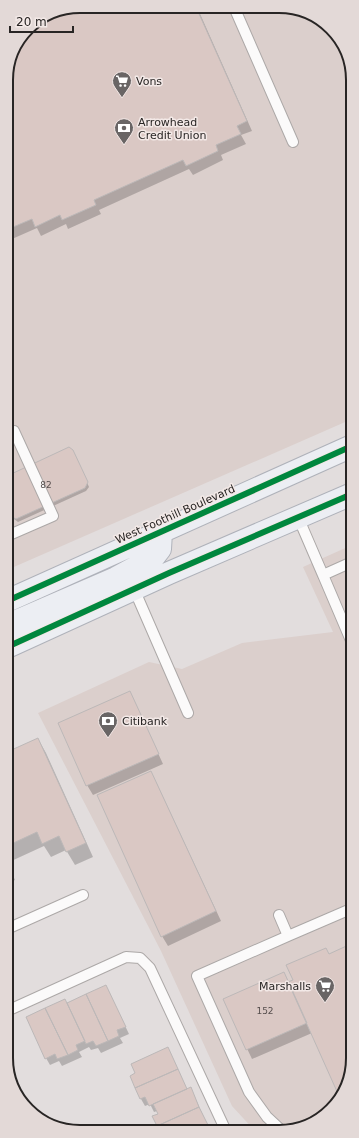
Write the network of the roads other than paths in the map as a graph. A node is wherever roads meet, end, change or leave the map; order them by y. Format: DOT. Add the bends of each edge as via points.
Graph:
graph roads {
  1 [pos="237,13"];
  2 [pos="293,142"];
  3 [pos="14,431"];
  4 [pos="346,449"];
  5 [pos="346,497"];
  6 [pos="298,517"];
  7 [pos="161,532"];
  8 [pos="13,533"];
  9 [pos="346,565"];
  10 [pos="323,575"];
  11 [pos="134,589"];
  12 [pos="13,598"];
  13 [pos="13,624"];
  14 [pos="346,629"];
  15 [pos="13,644"];
  16 [pos="188,713"];
  17 [pos="83,895"];
  18 [pos="346,911"];
  19 [pos="279,916"];
  20 [pos="13,926"];
  21 [pos="288,936"];
  22 [pos="13,1008"];
  23 [pos="223,1125"];
  24 [pos="276,1125"];
  1 -- 2 [label="lane"];
  3 -- 8 [label="lane" via="53,516"];
  4 -- 7 [label="main road, West Foothill Boulevard"];
  5 -- 6 [label="main road"];
  6 -- 10 [label="lane"];
  6 -- 11 [label="main road"];
  7 -- 12 [label="main road, West Foothill Boulevard"];
  7 -- 13 [label="main road" via="160,549 153,558 116,578"];
  9 -- 10 [label="lane"];
  10 -- 14 [label="lane"];
  11 -- 15 [label="main road"];
  11 -- 16 [label="lane"];
  17 -- 20 [label="lane"];
  18 -- 21 [label="lane"];
  19 -- 21 [label="lane"];
  21 -- 24 [label="lane" via="197,976 248,1092"];
  22 -- 23 [label="lane" via="126,957 140,958 150,968"];
}
